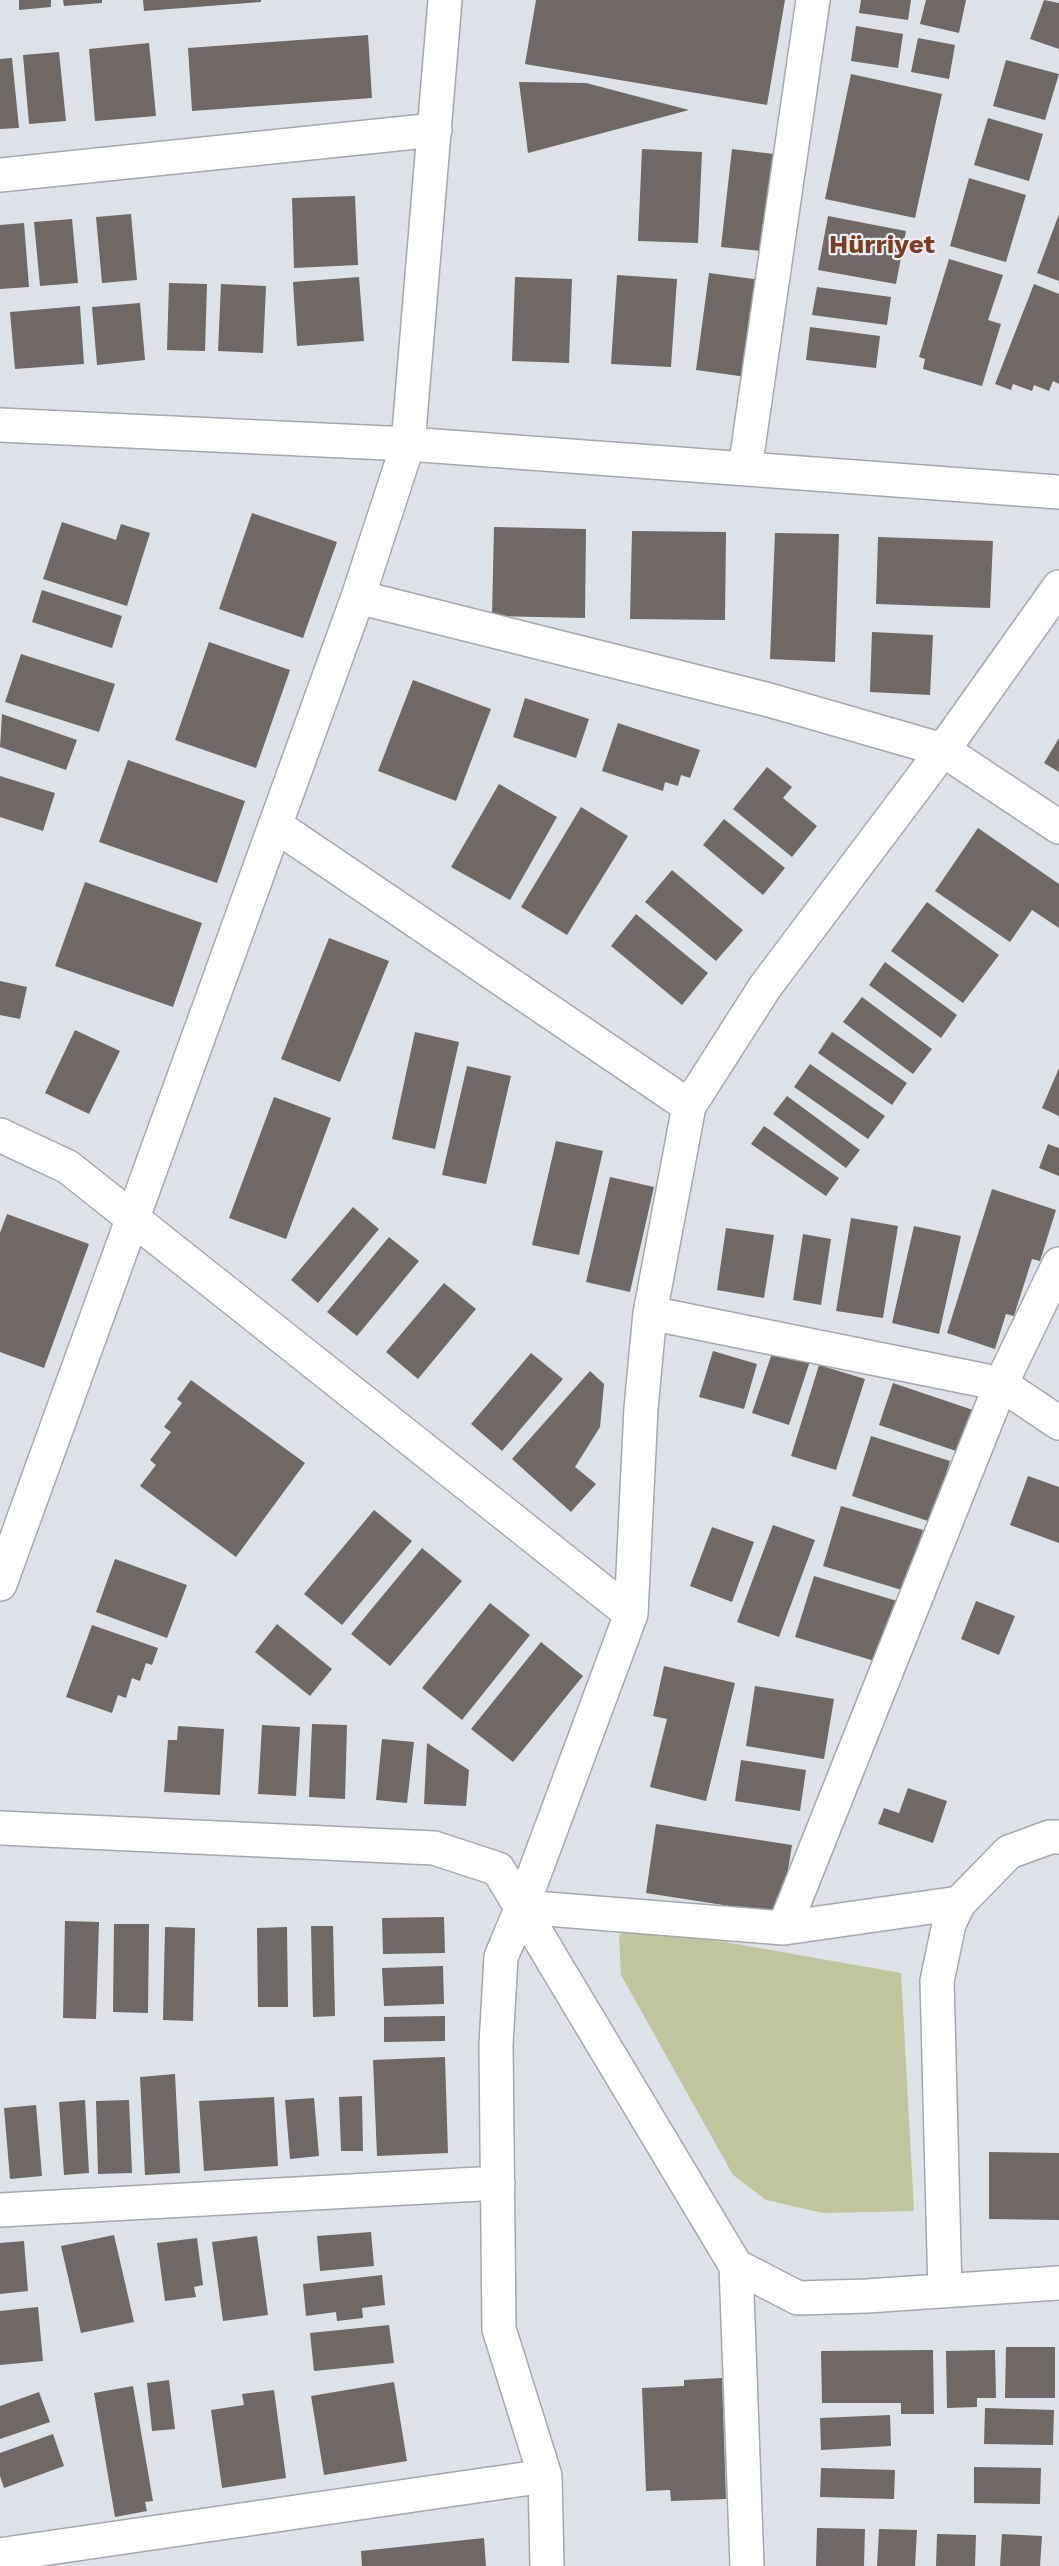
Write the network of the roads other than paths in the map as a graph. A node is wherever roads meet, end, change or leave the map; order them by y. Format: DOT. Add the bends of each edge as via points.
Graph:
graph roads {
  1 [pos="445,0"];
  2 [pos="813,0"];
  3 [pos="435,130"];
  4 [pos="0,176"];
  5 [pos="0,425"];
  6 [pos="408,444"];
  7 [pos="745,468"];
  8 [pos="1059,492"];
  9 [pos="1059,587"];
  10 [pos="358,597"];
  11 [pos="943,750"];
  12 [pos="275,825"];
  13 [pos="1059,826"];
  14 [pos="689,1106"];
  15 [pos="0,1135"];
  16 [pos="133,1217"];
  17 [pos="1059,1264"];
  18 [pos="650,1312"];
  19 [pos="1001,1384"];
  20 [pos="1059,1423"];
  21 [pos="0,1584"];
  22 [pos="631,1614"];
  23 [pos="0,1827"];
  24 [pos="1059,1837"];
  25 [pos="959,1903"];
  26 [pos="522,1907"];
  27 [pos="784,1928"];
  28 [pos="498,2183"];
  29 [pos="0,2210"];
  30 [pos="736,2266"];
  31 [pos="1059,2283"];
  32 [pos="945,2291"];
  33 [pos="545,2476"];
  34 [pos="0,2555"];
  35 [pos="547,2566"];
  36 [pos="747,2566"];
  1 -- 3 [label="street"];
  2 -- 7 [label="street"];
  3 -- 4 [label="street"];
  3 -- 6 [label="street"];
  5 -- 6 [label="street"];
  6 -- 7 [label="street"];
  6 -- 10 [label="street"];
  7 -- 8 [label="street"];
  9 -- 11 [label="street"];
  10 -- 11 [label="street" via="769,700"];
  10 -- 12 [label="street"];
  11 -- 13 [label="street"];
  11 -- 14 [label="street" via="765,987"];
  12 -- 14 [label="street"];
  12 -- 16 [label="street"];
  14 -- 18 [label="street"];
  15 -- 16 [label="street" via="68,1167"];
  16 -- 21 [label="street"];
  16 -- 22 [label="street"];
  17 -- 19 [label="street"];
  18 -- 19 [label="street"];
  18 -- 22 [label="street"];
  19 -- 20 [label="street"];
  19 -- 27 [label="street"];
  22 -- 26 [label="street"];
  23 -- 26 [label="street" via="434,1848 498,1869"];
  24 -- 25 [label="street" via="1009,1852"];
  25 -- 27 [label="street"];
  25 -- 32 [label="street" via="949,1924 937,1981"];
  26 -- 27 [label="street"];
  26 -- 28 [label="street" via="501,1957 496,2045"];
  26 -- 30 [label="street"];
  28 -- 29 [label="street"];
  28 -- 33 [label="street" via="499,2329"];
  30 -- 32 [label="street" via="798,2298"];
  30 -- 36 [label="street"];
  31 -- 32 [label="street"];
  33 -- 34 [label="street"];
  33 -- 35 [label="street"];
}
